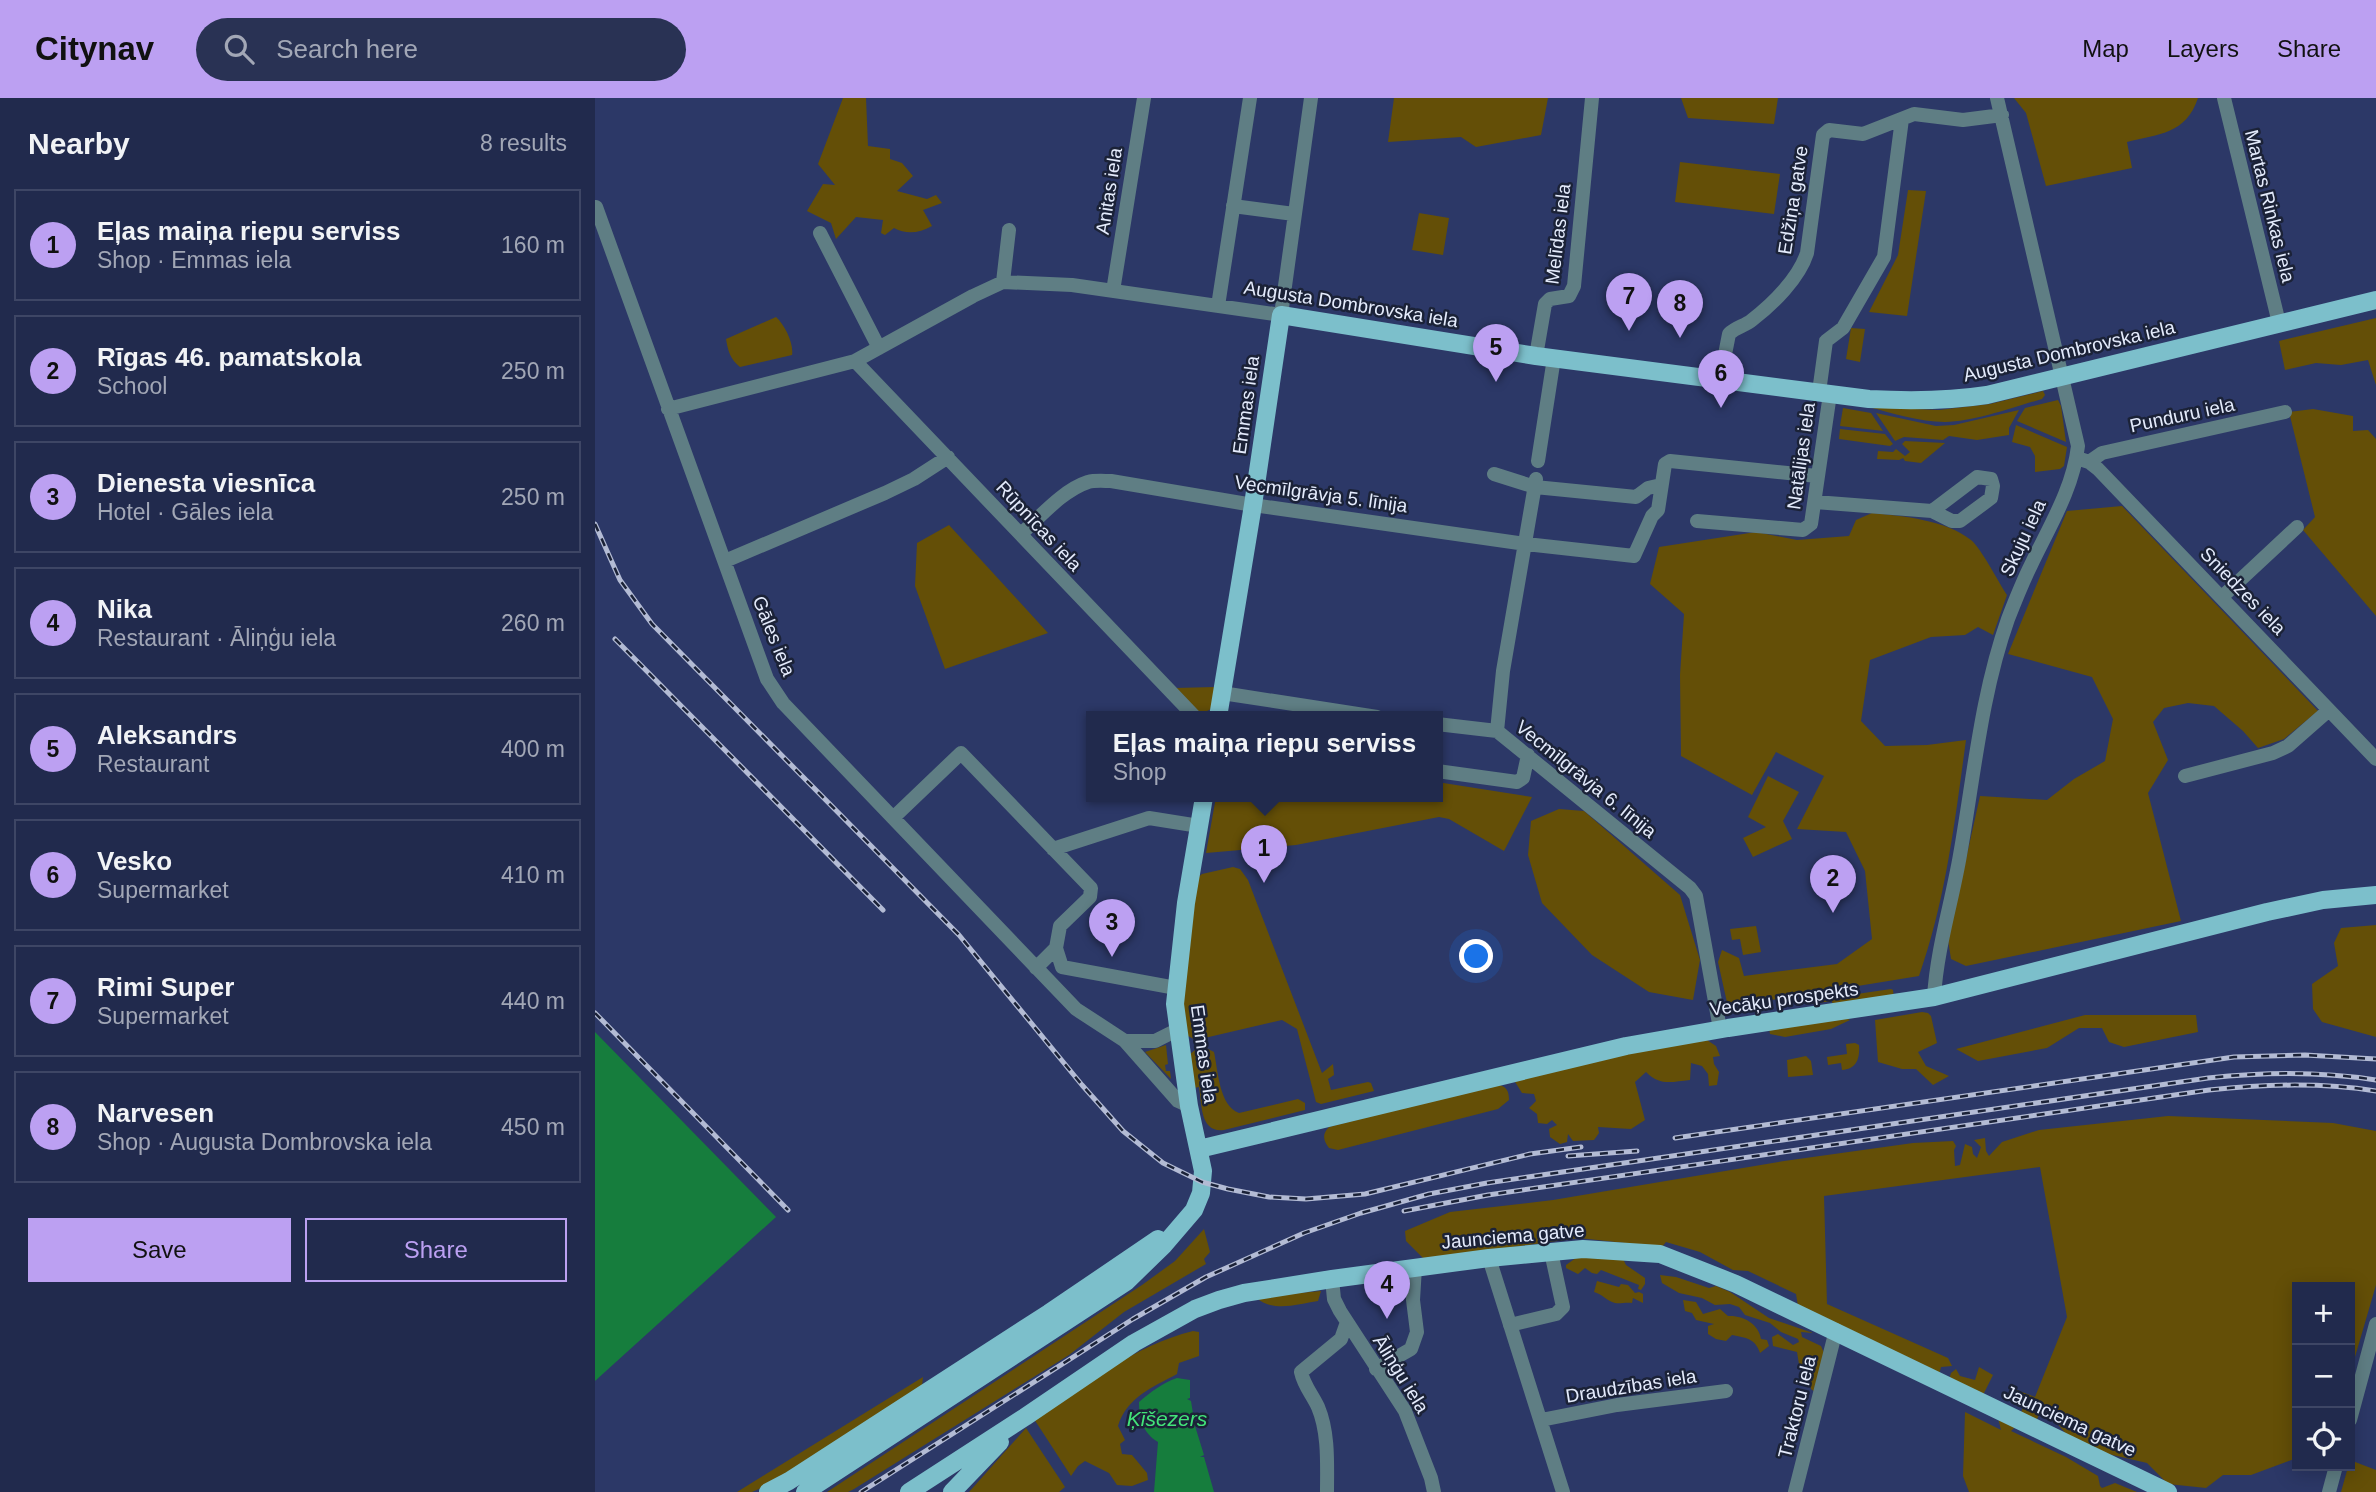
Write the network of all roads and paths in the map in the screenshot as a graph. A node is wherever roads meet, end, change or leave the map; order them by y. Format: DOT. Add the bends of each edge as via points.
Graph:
graph roads {
  1 [pos="1144,98"];
  2 [pos="1250,98"];
  3 [pos="1311,98"];
  4 [pos="1592,98"];
  5 [pos="1997,98"];
  6 [pos="2224,98"];
  7 [pos="2002,115"];
  8 [pos="1902,119"];
  9 [pos="1233,206"];
  10 [pos="596,207"];
  11 [pos="1294,214"];
  12 [pos="1009,230"];
  13 [pos="820,233"];
  14 [pos="1003,282"];
  15 [pos="1113,291"];
  16 [pos="2376,300"];
  17 [pos="1218,306"];
  18 [pos="1281,315"];
  19 [pos="2279,323"];
  20 [pos="879,348"];
  21 [pos="1536,356"];
  22 [pos="1554,358"];
  23 [pos="855,361"];
  24 [pos="2063,376"];
  25 [pos="1720,380"];
  26 [pos="1824,393"];
  27 [pos="668,409"];
  28 [pos="2285,412"];
  29 [pos="948,457"];
  30 [pos="2083,460"];
  31 [pos="1538,461"];
  32 [pos="1494,474"];
  33 [pos="1817,476"];
  34 [pos="1536,483"];
  35 [pos="1661,485"];
  36 [pos="1815,502"];
  37 [pos="1253,505"];
  38 [pos="1932,511"];
  39 [pos="1697,521"];
  40 [pos="2297,527"];
  41 [pos="1021,534"];
  42 [pos="1526,544"];
  43 [pos="725,561"];
  44 [pos="2223,596"];
  45 [pos="1222,693"];
  46 [pos="2329,710"];
  47 [pos="1189,711"];
  48 [pos="1219,711"];
  49 [pos="1314,711"];
  50 [pos="1443,725"];
  51 [pos="1497,731"];
  52 [pos="1528,755"];
  53 [pos="2376,759"];
  54 [pos="1443,772"];
  55 [pos="2185,776"];
  56 [pos="1203,802"];
  57 [pos="893,818"];
  58 [pos="1199,826"];
  59 [pos="1052,849"];
  60 [pos="2376,895"];
  61 [pos="1056,948"];
  62 [pos="1036,968"];
  63 [pos="1176,988"];
  64 [pos="1934,996"];
  65 [pos="1720,1029"];
  66 [pos="1177,1030"];
  67 [pos="1125,1041"];
  68 [pos="1189,1105"];
  69 [pos="1199,1149"];
  70 [pos="1551,1252"];
  71 [pos="1489,1258"];
  72 [pos="1415,1267"];
  73 [pos="1332,1279"];
  74 [pos="1347,1322"];
  75 [pos="2376,1324"];
  76 [pos="1510,1325"];
  77 [pos="1836,1331"];
  78 [pos="2372,1359"];
  79 [pos="1376,1369"];
  80 [pos="1726,1391"];
  81 [pos="944,1392"];
  82 [pos="2354,1408"];
  83 [pos="1025,1418"];
  84 [pos="1541,1420"];
  85 [pos="2335,1471"];
  86 [pos="768,1492"];
  87 [pos="805,1492"];
  88 [pos="909,1492"];
  89 [pos="952,1492"];
  90 [pos="1327,1492"];
  91 [pos="1434,1492"];
  92 [pos="1563,1492"];
  93 [pos="1795,1492"];
  94 [pos="2168,1492"];
  95 [pos="2329,1492"];
  1 -- 15 [label="street, Anitas iela"];
  2 -- 9 [label="street"];
  3 -- 11 [label="street, Emmas iela"];
  4 -- 21 [label="street, Melīdas iela" via="1574,286 1569,296 1545,304"];
  5 -- 7 [label="street, Skuju iela"];
  6 -- 19 [label="street, Martas Rinkas iela"];
  7 -- 8 [label="street, Edžiņa gatve" via="1963,120 1914,114"];
  7 -- 24 [label="street, Skuju iela"];
  8 -- 25 [label="street, Edžiņa gatve" via="1863,134 1829,130 1823,135 1802,267 1754,319 1729,334"];
  8 -- 26 [label="street, Natālijas iela" via="1884,257 1843,328 1826,341"];
  9 -- 11 [label="street"];
  9 -- 17 [label="street"];
  10 -- 27 [label="street, Gāles iela"];
  11 -- 18 [label="street, Emmas iela"];
  12 -- 14 [label="street"];
  13 -- 20 [label="street"];
  14 -- 15 [label="street, Augusta Dombrovska iela"];
  14 -- 20 [label="street, Augusta Dombrovska iela"];
  15 -- 17 [label="street, Augusta Dombrovska iela"];
  16 -- 19 [label="main road, Augusta Dombrovska iela"];
  17 -- 18 [label="street, Augusta Dombrovska iela"];
  18 -- 21 [label="main road, Augusta Dombrovska iela"];
  18 -- 37 [label="main road, Emmas iela"];
  19 -- 24 [label="main road, Augusta Dombrovska iela"];
  20 -- 23 [label="street, Augusta Dombrovska iela"];
  21 -- 22 [label="main road, Augusta Dombrovska iela"];
  22 -- 25 [label="main road, Augusta Dombrovska iela"];
  22 -- 31 [label="street"];
  23 -- 27 [label="street, Augusta Dombrovska iela"];
  23 -- 29 [label="street, Rūpnīcas iela"];
  24 -- 26 [label="main road, Augusta Dombrovska iela" via="1959,399 1880,400"];
  24 -- 30 [label="street, Skuju iela"];
  25 -- 26 [label="main road, Augusta Dombrovska iela"];
  26 -- 33 [label="street, Natālijas iela"];
  27 -- 43 [label="street, Gāles iela"];
  28 -- 30 [label="street, Punduru iela"];
  29 -- 41 [label="street, Rūpnīcas iela"];
  29 -- 43 [label="street" via="885,494"];
  30 -- 44 [label="street, Sniedzes iela"];
  30 -- 64 [label="street, Skuju iela" via="2017,596 1995,665"];
  32 -- 34 [label="street"];
  33 -- 35 [label="street" via="1670,461 1665,464"];
  33 -- 36 [label="street, Natālijas iela"];
  34 -- 35 [label="street" via="1636,496"];
  34 -- 42 [label="street"];
  35 -- 42 [label="street, Vecmīlgrāvja 5. līnija" via="1658,510 1634,556"];
  36 -- 38 [label="street"];
  36 -- 39 [label="street, Natālijas iela" via="1811,524 1804,530"];
  37 -- 41 [label="street, Vecmīlgrāvja 5. līnija" via="1111,481 1090,482 1060,500"];
  37 -- 42 [label="street, Vecmīlgrāvja 5. līnija"];
  37 -- 45 [label="main road, Emmas iela"];
  40 -- 44 [label="street"];
  41 -- 47 [label="street, Rūpnīcas iela"];
  42 -- 51 [label="street"];
  43 -- 57 [label="street, Gāles iela" via="767,679 783,703"];
  44 -- 46 [label="street, Sniedzes iela"];
  45 -- 48 [label="main road, Emmas iela"];
  45 -- 49 [label="street"];
  46 -- 53 [label="street, Sniedzes iela"];
  46 -- 55 [label="street" via="2288,746 2273,753"];
  50 -- 51 [label="street, Vecmīlgrāvja 6. līnija"];
  51 -- 52 [label="street, Vecmīlgrāvja 6. līnija"];
  52 -- 54 [label="street" via="1523,778 1517,782"];
  52 -- 65 [label="street, Vecmīlgrāvja 6. līnija" via="1696,896"];
  56 -- 58 [label="main road, Emmas iela"];
  57 -- 59 [label="street" via="961,753"];
  57 -- 62 [label="street, Gāles iela"];
  58 -- 59 [label="street" via="1149,818"];
  58 -- 63 [label="main road, Emmas iela"];
  59 -- 61 [label="street" via="1091,888 1090,897 1060,926"];
  60 -- 64 [label="main road, Vecāķu prospekts" via="2267,912"];
  61 -- 62 [label="street"];
  61 -- 63 [label="street" via="1062,967"];
  62 -- 67 [label="street, Gāles iela" via="1076,1009"];
  63 -- 66 [label="main road, Emmas iela"];
  64 -- 65 [label="main road, Vecāķu prospekts"];
  65 -- 69 [label="main road, Vecāķu prospekts" via="1609,1049"];
  66 -- 67 [label="street" via="1155,1041"];
  66 -- 68 [label="main road, Emmas iela"];
  67 -- 68 [label="street, Gāles iela" via="1178,1101"];
  68 -- 69 [label="main road, Emmas iela"];
  69 -- 81 [label="main road, Emmas iela" via="1201,1193 1194,1210 1181,1223"];
  70 -- 71 [label="main road, Jaunciema gatve"];
  70 -- 76 [label="street" via="1563,1307 1556,1314"];
  70 -- 77 [label="main road, Jaunciema gatve" via="1583,1249 1660,1254"];
  71 -- 72 [label="main road, Jaunciema gatve"];
  71 -- 76 [label="street"];
  72 -- 73 [label="main road, Jaunciema gatve"];
  72 -- 79 [label="street" via="1417,1332 1411,1349"];
  73 -- 74 [label="street, Āliņģu iela" via="1334,1299"];
  73 -- 83 [label="main road, Jaunciema gatve" via="1244,1293 1195,1309 1134,1343"];
  74 -- 79 [label="street, Āliņģu iela"];
  74 -- 90 [label="street" via="1341,1339 1301,1372 1318,1408 1327,1452"];
  75 -- 78 [label="street"];
  76 -- 84 [label="street"];
  77 -- 93 [label="street, Traktoru iela"];
  77 -- 94 [label="main road, Jaunciema gatve"];
  78 -- 82 [label="street"];
  79 -- 91 [label="street, Āliņģu iela" via="1405,1411"];
  80 -- 84 [label="street, Draudzības iela"];
  81 -- 86 [label="main road"];
  81 -- 87 [label="main road"];
  83 -- 88 [label="main road, Jaunciema gatve"];
  83 -- 89 [label="main road"];
  84 -- 92 [label="street"];
  85 -- 95 [label="street"];
}
